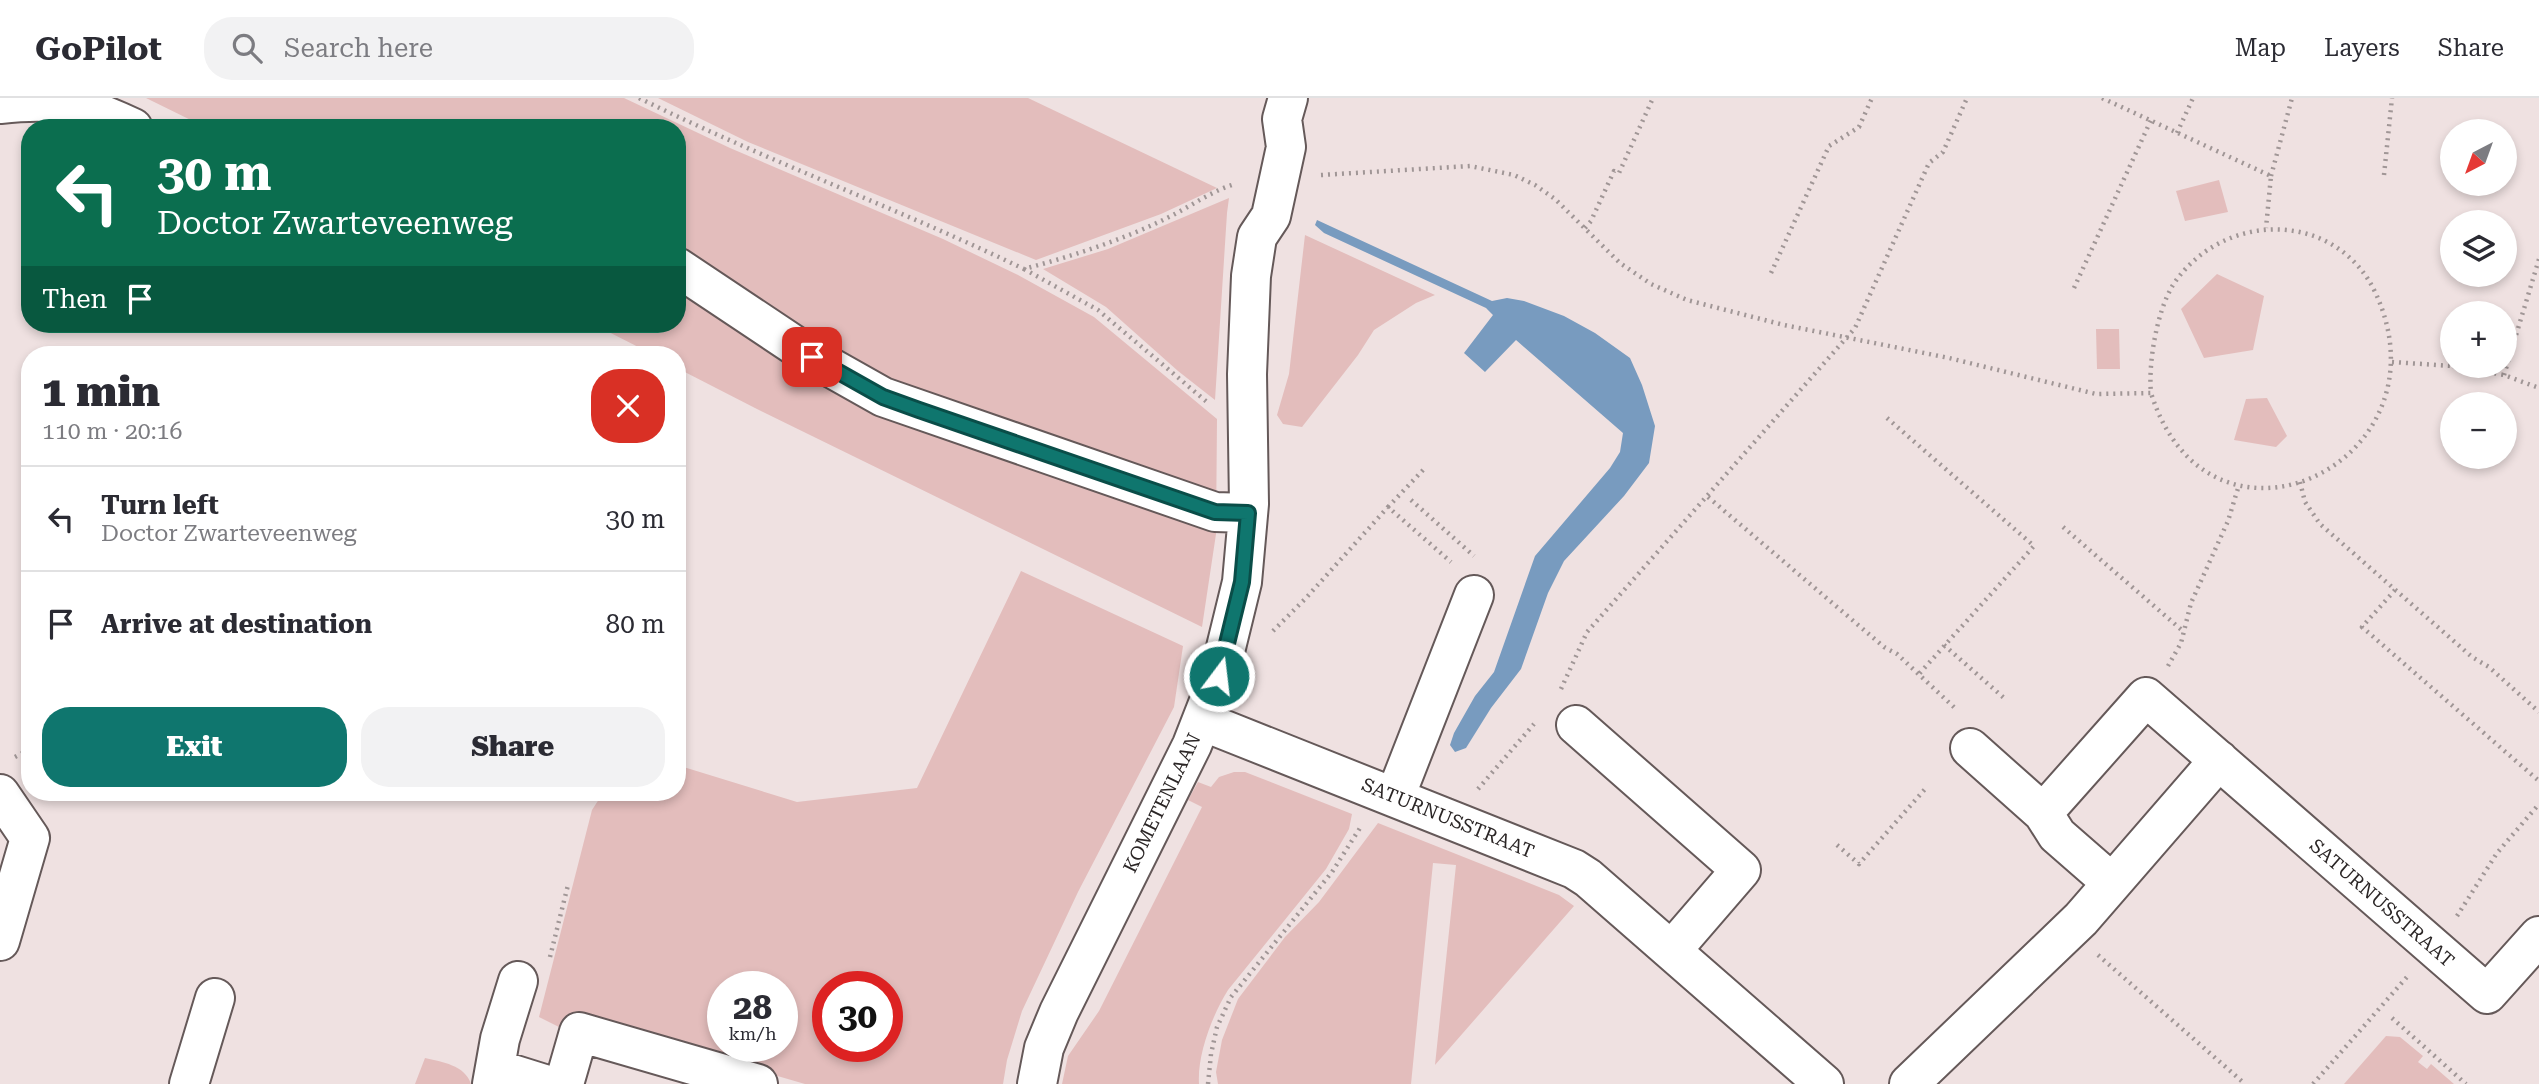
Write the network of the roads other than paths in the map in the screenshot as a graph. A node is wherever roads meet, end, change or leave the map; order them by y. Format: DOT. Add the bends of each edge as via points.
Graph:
graph roads {
  1 [pos="1288,98"];
  2 [pos="0,104"];
  3 [pos="113,119"];
  4 [pos="686,273"];
  5 [pos="1248,513"];
  6 [pos="1474,596"];
  7 [pos="1566,711"];
  8 [pos="1202,721"];
  9 [pos="1970,748"];
  10 [pos="2219,761"];
  11 [pos="0,794"];
  12 [pos="1380,808"];
  13 [pos="2043,813"];
  14 [pos="2112,883"];
  15 [pos="3,919"];
  16 [pos="2539,936"];
  17 [pos="1672,950"];
  18 [pos="518,981"];
  19 [pos="215,998"];
  20 [pos="494,1076"];
  21 [pos="1804,1078"];
  22 [pos="189,1084"];
  23 [pos="544,1084"];
  24 [pos="564,1084"];
  25 [pos="758,1084"];
  26 [pos="1037,1084"];
  27 [pos="1909,1084"];
  1 -- 5 [label="street, KOMETENLAAN" via="1282,119 1285,154 1271,216 1257,237 1251,276"];
  2 -- 3 [label="street" via="62,100"];
  4 -- 5 [label="street" via="812,357 883,397 1215,512"];
  5 -- 8 [label="street, KOMETENLAAN" via="1237,605"];
  6 -- 12 [label="street"];
  7 -- 17 [label="street" via="1741,870"];
  8 -- 12 [label="street, SATURNUSSTRAAT"];
  8 -- 26 [label="street, KOMETENLAAN" via="1059,1012 1044,1048"];
  9 -- 13 [label="street"];
  10 -- 13 [label="street, SATURNUSSTRAAT" via="2146,698"];
  10 -- 14 [label="street"];
  10 -- 16 [label="street, SATURNUSSTRAAT" via="2487,994"];
  11 -- 15 [label="street" via="30,838"];
  12 -- 17 [label="street, SATURNUSSTRAAT" via="1574,869"];
  13 -- 14 [label="street" via="2057,835"];
  14 -- 27 [label="street" via="2081,919"];
  17 -- 21 [label="street, SATURNUSSTRAAT"];
  18 -- 20 [label="street"];
  19 -- 22 [label="street"];
  20 -- 23 [label="street"];
  24 -- 25 [label="street" via="579,1032"];
}
